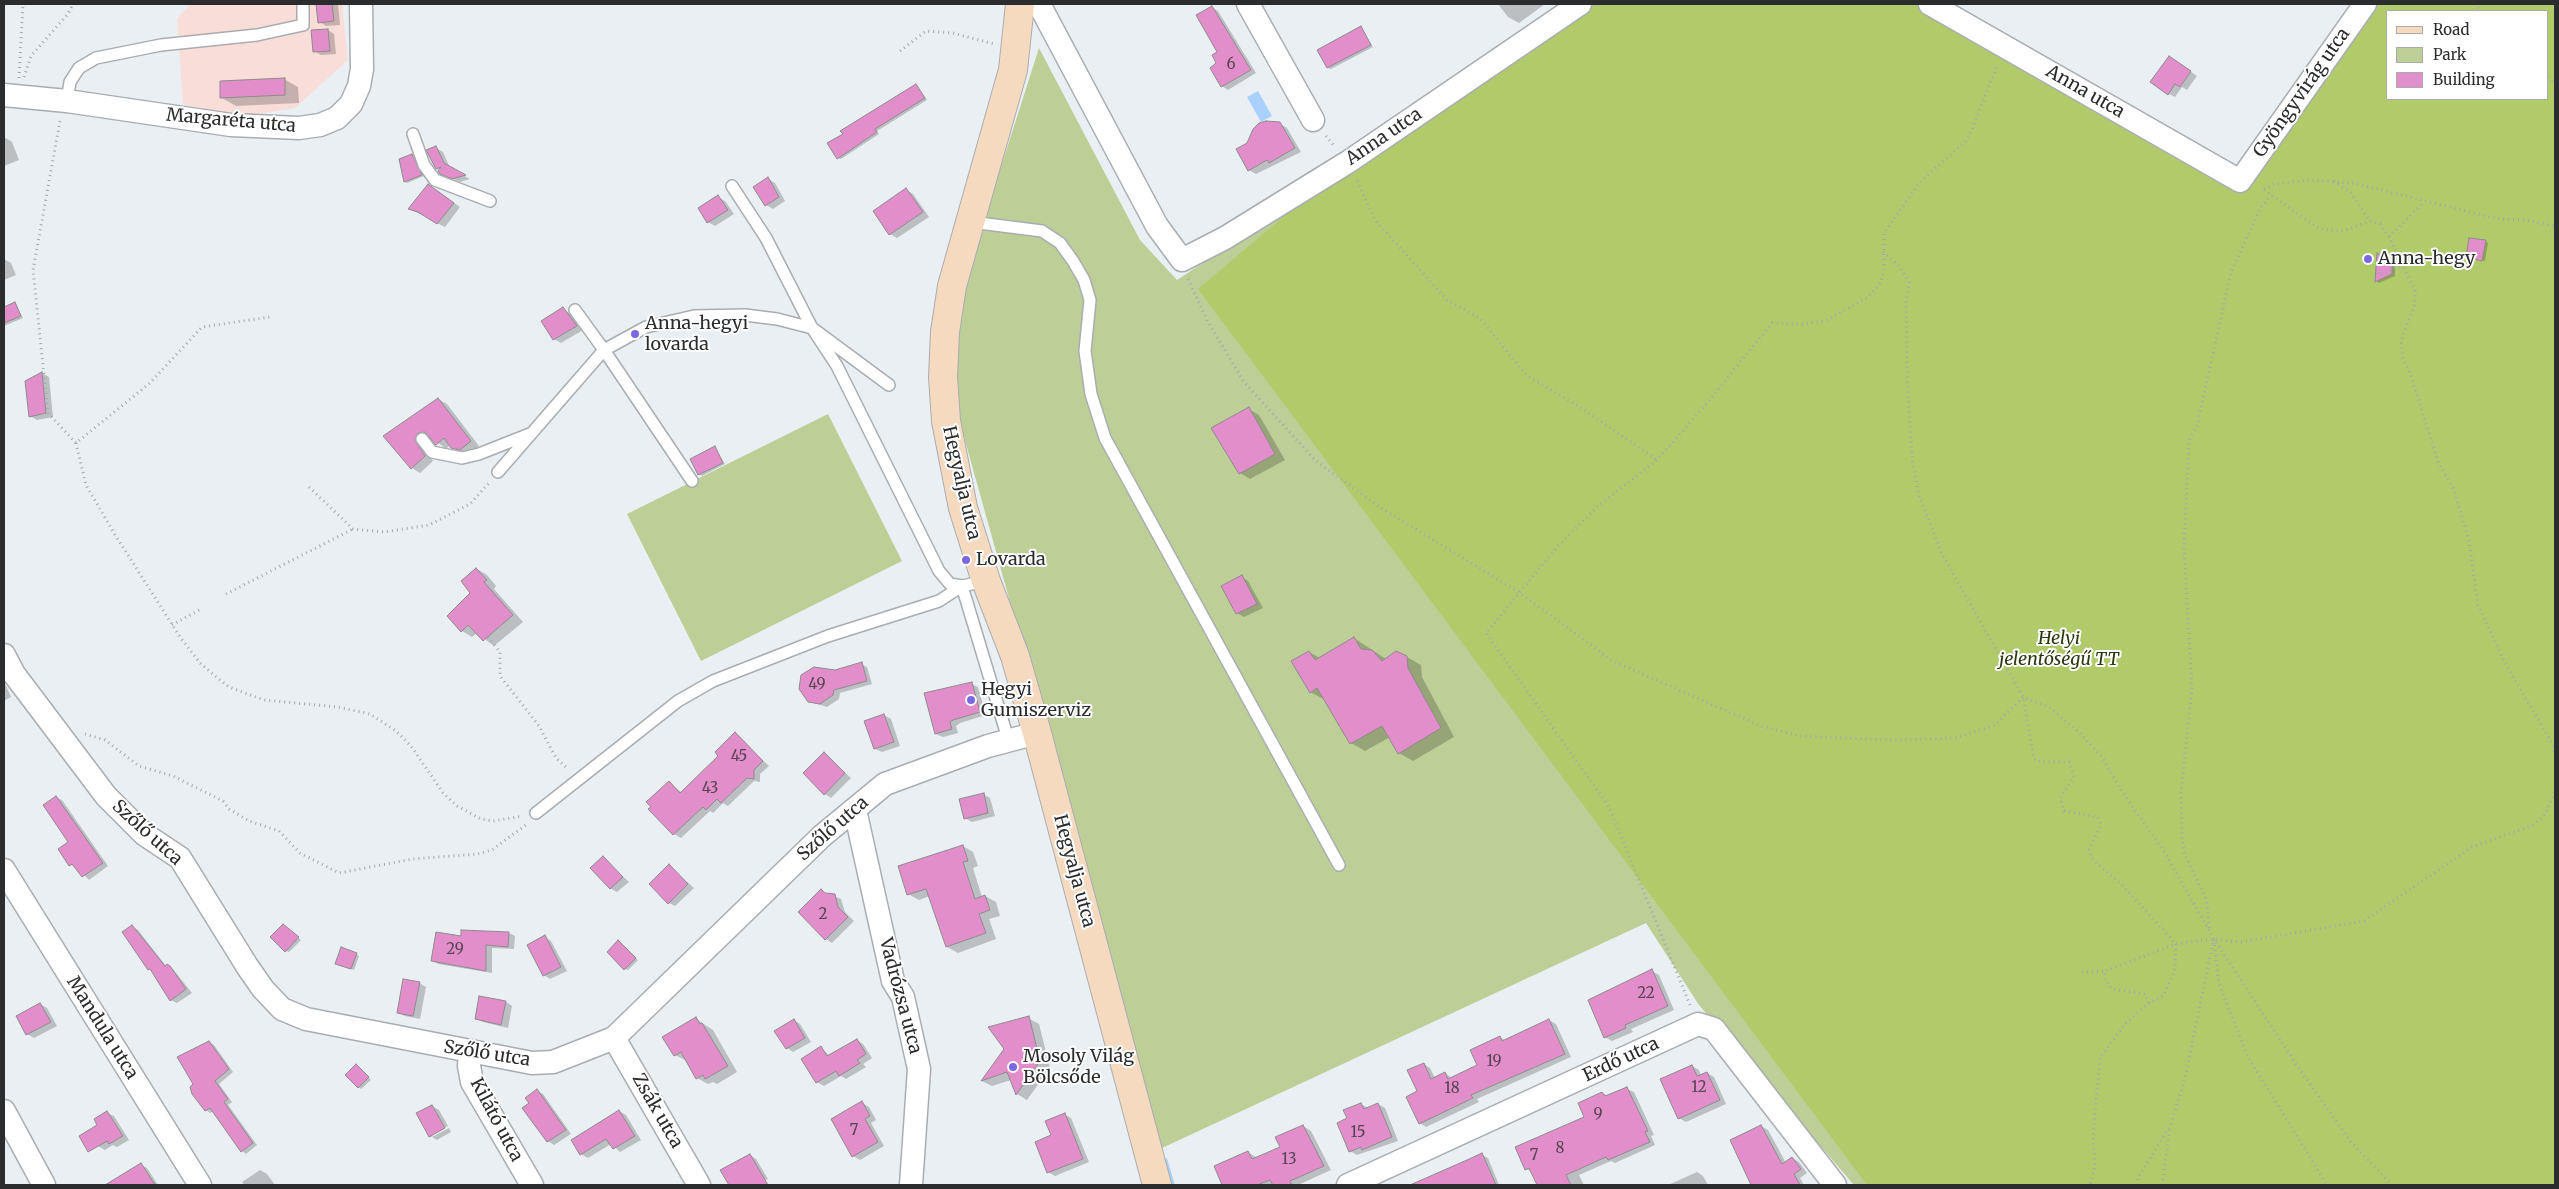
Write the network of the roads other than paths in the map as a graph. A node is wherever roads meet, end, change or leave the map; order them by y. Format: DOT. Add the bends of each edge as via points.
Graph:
graph roads {
  1 [pos="303,4"];
  2 [pos="361,4"];
  3 [pos="1020,4"];
  4 [pos="1039,4"];
  5 [pos="1248,4"];
  6 [pos="1580,4"];
  7 [pos="1930,4"];
  8 [pos="2365,4"];
  9 [pos="11,95"];
  10 [pos="64,101"];
  11 [pos="1313,120"];
  12 [pos="413,134"];
  13 [pos="2240,182"];
  14 [pos="732,186"];
  15 [pos="490,201"];
  16 [pos="971,222"];
  17 [pos="575,310"];
  18 [pos="812,328"];
  19 [pos="604,350"];
  20 [pos="888,385"];
  21 [pos="534,432"];
  22 [pos="422,439"];
  23 [pos="498,472"];
  24 [pos="692,481"];
  25 [pos="974,583"];
  26 [pos="4,655"];
  27 [pos="1026,736"];
  28 [pos="855,810"];
  29 [pos="536,813"];
  30 [pos="1339,865"];
  31 [pos="4,870"];
  32 [pos="614,1038"];
  33 [pos="470,1052"];
  34 [pos="4,1111"];
  35 [pos="44,1185"];
  36 [pos="200,1185"];
  37 [pos="532,1185"];
  38 [pos="699,1185"];
  39 [pos="911,1185"];
  40 [pos="1157,1185"];
  41 [pos="1348,1185"];
  42 [pos="1835,1185"];
  1 -- 10 [label="lane" via="303,25 257,35 152,46 96,58 78,68"];
  2 -- 10 [label="street, Margaréta utca" via="362,68 359,86 351,104 337,118 320,125 299,128 231,125"];
  3 -- 16 [label="street, Hegyalja utca" via="1017,45 1007,95"];
  4 -- 6 [label="street, Anna utca" via="1157,226 1182,260 1225,238 1348,162"];
  5 -- 11 [label="street"];
  7 -- 13 [label="street, Anna utca"];
  8 -- 13 [label="street, Gyöngyvirág utca"];
  9 -- 10 [label="street, Margaréta utca"];
  12 -- 15 [label="lane" via="424,165 435,180"];
  14 -- 18 [label="lane" via="766,238"];
  16 -- 25 [label="street, Hegyalja utca" via="952,286 943,377 946,421"];
  16 -- 30 [label="lane" via="1042,231 1060,243 1084,280 1090,300 1085,351 1091,394 1105,438"];
  17 -- 19 [label="lane"];
  18 -- 19 [label="lane" via="745,315 694,316 646,327"];
  18 -- 20 [label="lane"];
  18 -- 25 [label="lane" via="837,366 940,572 950,584"];
  19 -- 21 [label="lane"];
  19 -- 24 [label="lane"];
  21 -- 22 [label="lane" via="462,458 432,452"];
  21 -- 23 [label="lane"];
  25 -- 27 [label="street, Hegyalja utca" via="1015,656"];
  25 -- 29 [label="lane" via="939,601 828,636 713,681 678,701"];
  26 -- 33 [label="street, Szőlő utca" via="14,674 106,796 144,834 180,858 253,974 282,1009 306,1019"];
  27 -- 28 [label="street, Szőlő utca" via="988,746 885,784"];
  27 -- 40 [label="street, Hegyalja utca"];
  28 -- 32 [label="street, Szőlő utca" via="822,836"];
  28 -- 39 [label="street, Vadrózsa utca" via="893,981 903,997 919,1069"];
  31 -- 36 [label="street, Mandula utca"];
  32 -- 33 [label="street, Szőlő utca" via="553,1062 532,1063"];
  32 -- 38 [label="street, Zsák utca"];
  33 -- 37 [label="street, Kilátó utca" via="472,1082"];
  34 -- 35 [label="street"];
  41 -- 42 [label="street, Erdő utca" via="1698,1024 1714,1029"];
}
